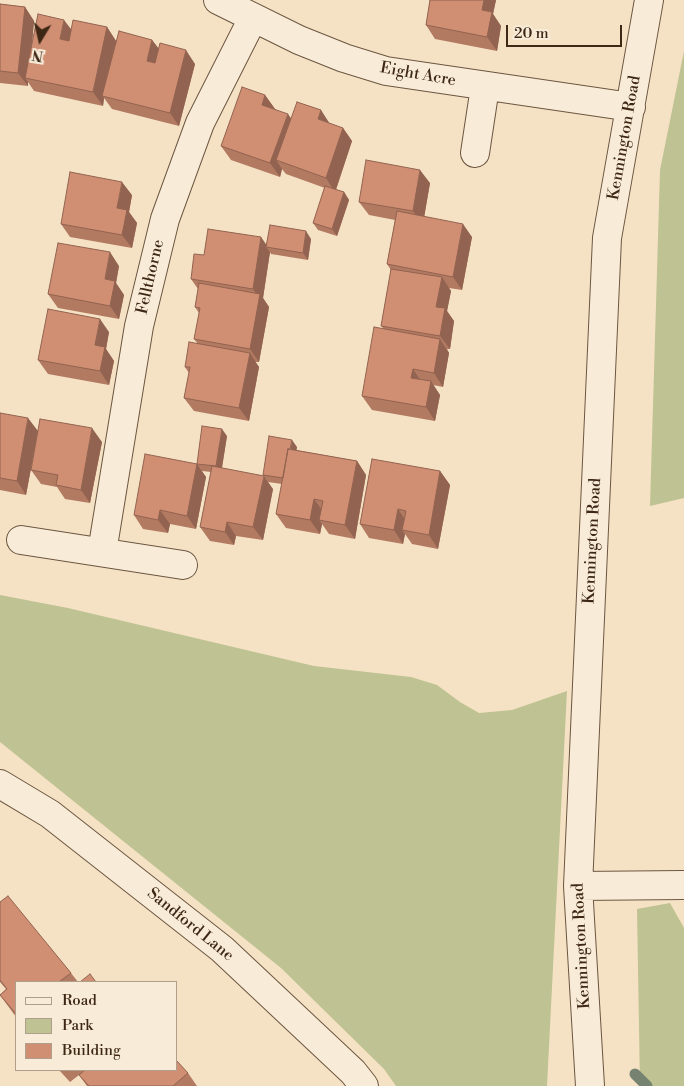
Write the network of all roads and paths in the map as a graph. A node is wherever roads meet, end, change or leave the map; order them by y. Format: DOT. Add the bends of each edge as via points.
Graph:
graph roads {
  1 [pos="218,0"];
  2 [pos="649,0"];
  3 [pos="253,18"];
  4 [pos="485,87"];
  5 [pos="631,107"];
  6 [pos="475,153"];
  7 [pos="21,540"];
  8 [pos="102,552"];
  9 [pos="183,565"];
  10 [pos="0,784"];
  11 [pos="684,885"];
  12 [pos="578,886"];
  13 [pos="364,1086"];
  14 [pos="590,1086"];
  1 -- 3 [label="street, Eight Acre"];
  2 -- 5 [label="street, Kennington Road"];
  3 -- 4 [label="street, Eight Acre" via="344,58 386,71"];
  3 -- 8 [label="street, Fellthorne" via="200,123 164,219 139,326"];
  4 -- 5 [label="street, Eight Acre"];
  4 -- 6 [label="street"];
  5 -- 12 [label="street, Kennington Road" via="607,238"];
  7 -- 8 [label="street"];
  8 -- 9 [label="street"];
  10 -- 13 [label="street, Sandford Lane" via="50,814 222,949"];
  11 -- 12 [label="street"];
  12 -- 14 [label="street, Kennington Road"];
}
